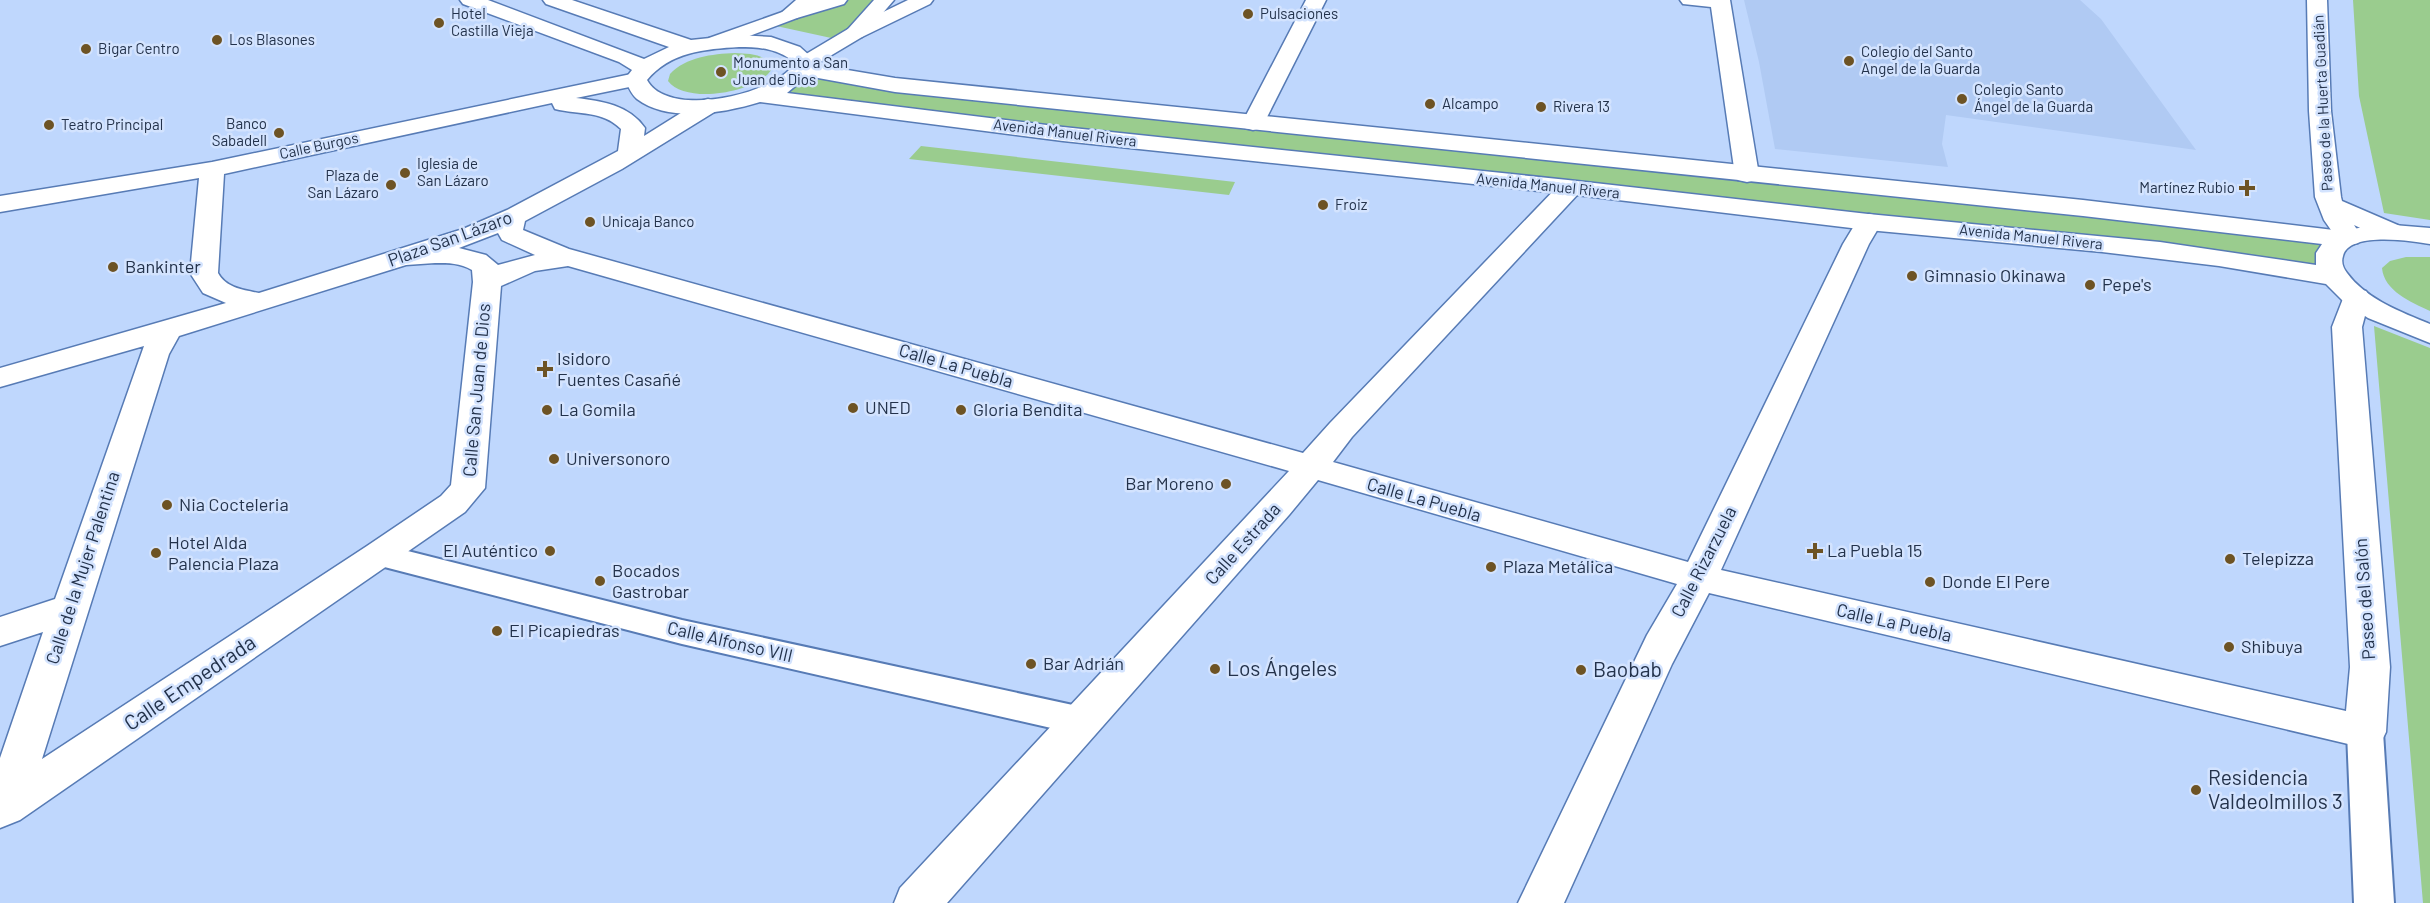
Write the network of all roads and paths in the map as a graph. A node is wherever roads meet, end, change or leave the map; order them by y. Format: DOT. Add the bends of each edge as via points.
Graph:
graph roads {
  1 [pos="470,0"];
  2 [pos="553,0"];
  3 [pos="808,0"];
  4 [pos="837,0"];
  5 [pos="884,0"];
  6 [pos="923,0"];
  7 [pos="1316,0"];
  8 [pos="1689,0"];
  9 [pos="2317,0"];
  10 [pos="1720,1"];
  11 [pos="790,14"];
  12 [pos="855,33"];
  13 [pos="716,42"];
  14 [pos="690,47"];
  15 [pos="803,66"];
  16 [pos="640,74"];
  17 [pos="761,96"];
  18 [pos="536,101"];
  19 [pos="708,106"];
  20 [pos="1253,123"];
  21 [pos="630,154"];
  22 [pos="212,169"];
  23 [pos="1747,174"];
  24 [pos="1570,188"];
  25 [pos="0,204"];
  26 [pos="2330,205"];
  27 [pos="514,216"];
  28 [pos="1869,222"];
  29 [pos="2391,232"];
  30 [pos="2430,236"];
  31 [pos="2346,238"];
  32 [pos="404,257"];
  33 [pos="569,257"];
  34 [pos="487,282"];
  35 [pos="2345,287"];
  36 [pos="261,302"];
  37 [pos="167,331"];
  38 [pos="2430,334"];
  39 [pos="0,378"];
  40 [pos="1309,467"];
  41 [pos="380,555"];
  42 [pos="1699,578"];
  43 [pos="70,608"];
  44 [pos="0,632"];
  45 [pos="1082,721"];
  46 [pos="2365,732"];
  47 [pos="3,808"];
  48 [pos="917,903"];
  49 [pos="1541,903"];
  50 [pos="2373,903"];
  1 -- 16 [label="street" via="626,58"];
  2 -- 14 [label="street"];
  3 -- 11 [label="street"];
  4 -- 11 [label="street"];
  5 -- 12 [label="street"];
  6 -- 12 [label="street"];
  7 -- 20 [label="street"];
  8 -- 10 [label="street"];
  9 -- 26 [label="street, Paseo de la Huerta Guadián" via="2320,111"];
  10 -- 23 [label="street"];
  11 -- 13 [label="street"];
  12 -- 15 [label="street, Plaza San Lázaro"];
  13 -- 14 [label="street"];
  13 -- 15 [label="street" via="777,44 800,56"];
  14 -- 16 [label="street" via="671,53"];
  15 -- 17 [label="street, Plaza San Lázaro" via="788,83"];
  15 -- 20 [label="street, Avenida Manuel Rivera" via="895,85"];
  16 -- 18 [label="street, Calle Burgos"];
  16 -- 19 [label="street, Plaza San Lázaro" via="638,88 646,97"];
  17 -- 19 [label="street, Plaza San Lázaro"];
  17 -- 24 [label="street, Avenida Manuel Rivera"];
  18 -- 21 [label="street" via="600,107 619,114 633,128"];
  18 -- 22 [label="street, Calle Burgos"];
  19 -- 21 [label="street, Plaza San Lázaro"];
  20 -- 23 [label="street, Avenida Manuel Rivera"];
  21 -- 27 [label="street, Plaza San Lázaro"];
  22 -- 25 [label="street, Calle Burgos"];
  22 -- 36 [label="street" via="204,273 207,283 226,294"];
  23 -- 31 [label="street, Avenida Manuel Rivera"];
  24 -- 28 [label="street, Avenida Manuel Rivera"];
  24 -- 40 [label="street, Calle Estrada"];
  26 -- 29 [label="street, Paseo de la Huerta Guadián"];
  26 -- 31 [label="street, Paseo de la Huerta Guadián"];
  27 -- 32 [label="street, Plaza San Lázaro"];
  27 -- 33 [label="street, Calle La Puebla" via="511,234"];
  28 -- 35 [label="street, Avenida Manuel Rivera" via="2267,263"];
  28 -- 42 [label="street, Calle Rizarzuela"];
  29 -- 30 [label="street"];
  29 -- 31 [label="street, Avenida Manuel Rivera" via="2365,232"];
  31 -- 35 [label="street" via="2328,254 2328,265"];
  32 -- 34 [label="street, Calle San Juan de Dios" via="455,255 475,259 485,266"];
  32 -- 36 [label="street, Plaza San Lázaro"];
  33 -- 34 [label="street" via="523,264"];
  33 -- 40 [label="street, Calle La Puebla"];
  34 -- 41 [label="street, Calle San Juan de Dios" via="468,488 453,504"];
  35 -- 38 [label="street, Avenida Manuel Rivera" via="2388,316"];
  35 -- 46 [label="street, Paseo del Salón" via="2370,667"];
  36 -- 37 [label="street, Plaza San Lázaro"];
  37 -- 39 [label="street, Plaza San Lázaro"];
  37 -- 43 [label="street, Calle de la Mujer Palentina" via="154,354"];
  40 -- 42 [label="street, Calle La Puebla"];
  40 -- 45 [label="street, Calle Estrada"];
  41 -- 45 [label="street, Calle Alfonso VIII" via="682,632"];
  41 -- 47 [label="street, Calle Empedrada"];
  42 -- 46 [label="street, Calle La Puebla"];
  42 -- 49 [label="street, Calle Rizarzuela" via="1665,635"];
  43 -- 44 [label="street"];
  43 -- 47 [label="street, Calle de la Mujer Palentina"];
  45 -- 48 [label="street, Calle Estrada"];
  46 -- 50 [label="street, Paseo del Salón"];
}
